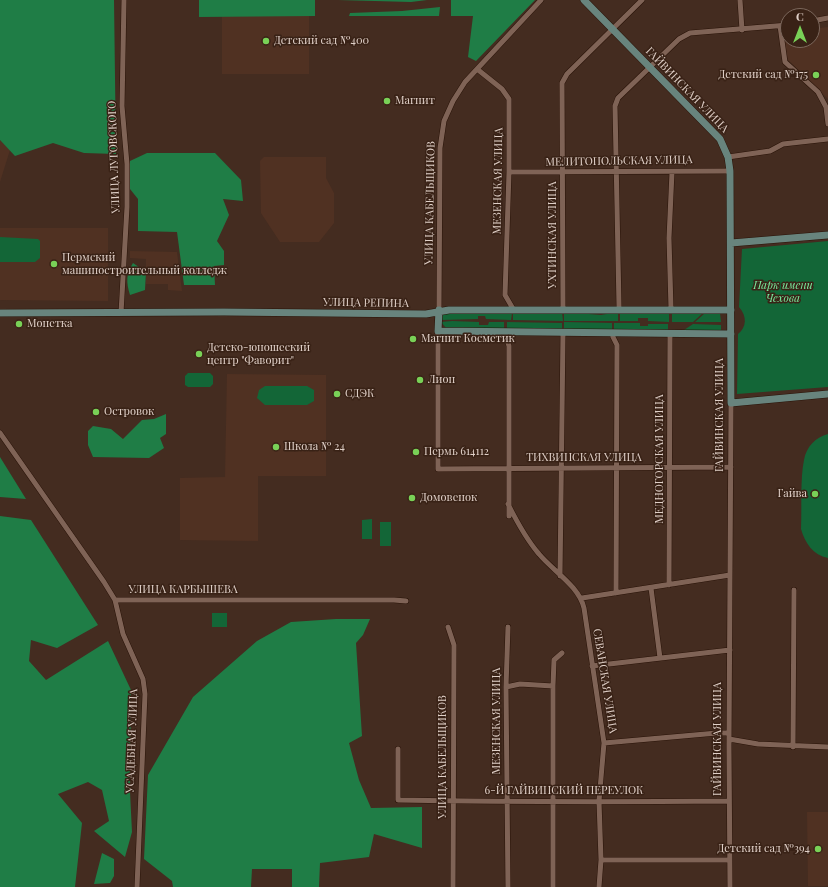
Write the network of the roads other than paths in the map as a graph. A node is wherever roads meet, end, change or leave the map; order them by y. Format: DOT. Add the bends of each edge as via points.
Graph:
graph roads {
  1 [pos="124,0"];
  2 [pos="541,0"];
  3 [pos="584,0"];
  4 [pos="642,0"];
  5 [pos="740,0"];
  6 [pos="780,26"];
  7 [pos="612,29"];
  8 [pos="742,30"];
  9 [pos="783,48"];
  10 [pos="649,68"];
  11 [pos="477,69"];
  12 [pos="828,124"];
  13 [pos="828,139"];
  14 [pos="728,157"];
  15 [pos="730,171"];
  16 [pos="509,172"];
  17 [pos="616,172"];
  18 [pos="672,172"];
  19 [pos="563,173"];
  20 [pos="828,235"];
  21 [pos="731,243"];
  22 [pos="619,306"];
  23 [pos="512,307"];
  24 [pos="439,310"];
  25 [pos="563,310"];
  26 [pos="671,310"];
  27 [pos="731,310"];
  28 [pos="0,313"];
  29 [pos="121,313"];
  30 [pos="426,314"];
  31 [pos="438,322"];
  32 [pos="438,331"];
  33 [pos="563,333"];
  34 [pos="670,334"];
  35 [pos="731,334"];
  36 [pos="506,336"];
  37 [pos="613,337"];
  38 [pos="828,394"];
  39 [pos="731,403"];
  40 [pos="0,433"];
  41 [pos="731,467"];
  42 [pos="508,468"];
  43 [pos="563,468"];
  44 [pos="670,468"];
  45 [pos="438,469"];
  46 [pos="617,469"];
  47 [pos="508,504"];
  48 [pos="509,516"];
  49 [pos="730,575"];
  50 [pos="560,576"];
  51 [pos="669,585"];
  52 [pos="651,588"];
  53 [pos="794,590"];
  54 [pos="616,593"];
  55 [pos="582,598"];
  56 [pos="115,600"];
  57 [pos="406,601"];
  58 [pos="448,627"];
  59 [pos="508,628"];
  60 [pos="730,650"];
  61 [pos="562,653"];
  62 [pos="660,658"];
  63 [pos="592,666"];
  64 [pos="553,686"];
  65 [pos="506,687"];
  66 [pos="729,733"];
  67 [pos="729,740"];
  68 [pos="604,743"];
  69 [pos="793,746"];
  70 [pos="828,747"];
  71 [pos="398,749"];
  72 [pos="454,801"];
  73 [pos="599,801"];
  74 [pos="729,801"];
  75 [pos="507,802"];
  76 [pos="554,803"];
  77 [pos="601,860"];
  78 [pos="729,860"];
  79 [pos="137,887"];
  80 [pos="453,887"];
  81 [pos="508,887"];
  82 [pos="553,887"];
  83 [pos="599,887"];
  84 [pos="730,887"];
  1 -- 29 [label="street, УЛИЦА ЛУГОВСКОГО" via="122,106 127,164 127,207"];
  2 -- 11 [label="street, УЛИЦА КАБЕЛЬЩИКОВ"];
  3 -- 7 [label="street, ГАЙВИНСКАЯ УЛИЦА"];
  4 -- 7 [label="street, УХТИНСКАЯ УЛИЦА"];
  5 -- 8 [label="street"];
  6 -- 8 [label="street"];
  7 -- 10 [label="street, ГАЙВИНСКАЯ УЛИЦА"];
  7 -- 19 [label="street, УХТИНСКАЯ УЛИЦА" via="567,74 562,83"];
  8 -- 10 [label="street" via="690,33"];
  9 -- 12 [label="street" via="785,62 818,92 826,107"];
  10 -- 14 [label="street, ГАЙВИНСКАЯ УЛИЦА" via="720,139"];
  10 -- 17 [label="street" via="618,98 615,106"];
  11 -- 16 [label="street, МЕЗЕНСКАЯ УЛИЦА" via="502,89 509,99"];
  11 -- 24 [label="street, УЛИЦА КАБЕЛЬЩИКОВ" via="465,82 444,121"];
  13 -- 14 [label="street" via="783,144 770,151"];
  14 -- 15 [label="street, ГАЙВИНСКАЯ УЛИЦА"];
  15 -- 18 [label="street, МЕЛИТОПОЛЬСКАЯ УЛИЦА"];
  15 -- 21 [label="street, ГАЙВИНСКАЯ УЛИЦА"];
  16 -- 19 [label="street, МЕЛИТОПОЛЬСКАЯ УЛИЦА"];
  16 -- 23 [label="street, МЕЗЕНСКАЯ УЛИЦА" via="506,295"];
  17 -- 18 [label="street, МЕЛИТОПОЛЬСКАЯ УЛИЦА"];
  17 -- 19 [label="street, МЕЛИТОПОЛЬСКАЯ УЛИЦА"];
  17 -- 22 [label="street"];
  18 -- 26 [label="street" via="669,238"];
  19 -- 25 [label="street, УХТИНСКАЯ УЛИЦА"];
  20 -- 21 [label="street"];
  21 -- 27 [label="street, ГАЙВИНСКАЯ УЛИЦА"];
  24 -- 25 [label="street, УЛИЦА РЕПИНА"];
  24 -- 30 [label="street, УЛИЦА РЕПИНА"];
  24 -- 31 [label="street, УЛИЦА КАБЕЛЬЩИКОВ"];
  25 -- 26 [label="street, УЛИЦА РЕПИНА"];
  26 -- 27 [label="street, УЛИЦА РЕПИНА"];
  27 -- 35 [label="street, ГАЙВИНСКАЯ УЛИЦА"];
  28 -- 29 [label="street, УЛИЦА РЕПИНА"];
  29 -- 30 [label="street, УЛИЦА РЕПИНА"];
  30 -- 31 [label="street"];
  31 -- 32 [label="street, УЛИЦА КАБЕЛЬЩИКОВ"];
  32 -- 33 [label="street"];
  32 -- 45 [label="street, УЛИЦА КАБЕЛЬЩИКОВ"];
  33 -- 34 [label="street"];
  33 -- 43 [label="street"];
  34 -- 35 [label="street"];
  34 -- 44 [label="street, МЕДНОГОРСКАЯ УЛИЦА"];
  35 -- 39 [label="street, ГАЙВИНСКАЯ УЛИЦА"];
  36 -- 42 [label="street" via="509,346"];
  37 -- 46 [label="street" via="617,345"];
  38 -- 39 [label="street"];
  39 -- 41 [label="street, ГАЙВИНСКАЯ УЛИЦА"];
  40 -- 56 [label="street, УЛИЦА КАРБЫШЕВА" via="83,550"];
  41 -- 44 [label="street, ТИХВИНСКАЯ УЛИЦА"];
  41 -- 49 [label="street, ГАЙВИНСКАЯ УЛИЦА"];
  42 -- 43 [label="street, ТИХВИНСКАЯ УЛИЦА"];
  42 -- 45 [label="street, ТИХВИНСКАЯ УЛИЦА"];
  42 -- 47 [label="street"];
  43 -- 46 [label="street, ТИХВИНСКАЯ УЛИЦА"];
  43 -- 50 [label="street"];
  44 -- 46 [label="street, ТИХВИНСКАЯ УЛИЦА"];
  44 -- 51 [label="street, МЕДНОГОРСКАЯ УЛИЦА"];
  46 -- 54 [label="street"];
  47 -- 48 [label="street"];
  47 -- 50 [label="street" via="528,540"];
  49 -- 51 [label="street"];
  49 -- 60 [label="street, ГАЙВИНСКАЯ УЛИЦА"];
  50 -- 55 [label="street"];
  51 -- 52 [label="street"];
  52 -- 54 [label="street"];
  52 -- 62 [label="street"];
  53 -- 69 [label="street"];
  54 -- 55 [label="street"];
  55 -- 63 [label="street, СЕВАНСКАЯ УЛИЦА"];
  56 -- 57 [label="street, УЛИЦА КАРБЫШЕВА"];
  56 -- 79 [label="street, УСАДЕБНАЯ УЛИЦА" via="123,634 143,679 145,694"];
  58 -- 72 [label="street, УЛИЦА КАБЕЛЬЩИКОВ" via="454,645"];
  59 -- 65 [label="street, МЕЗЕНСКАЯ УЛИЦА"];
  60 -- 62 [label="street"];
  60 -- 66 [label="street, ГАЙВИНСКАЯ УЛИЦА"];
  61 -- 64 [label="street" via="554,660"];
  62 -- 63 [label="street"];
  63 -- 68 [label="street, СЕВАНСКАЯ УЛИЦА"];
  64 -- 65 [label="street" via="520,684"];
  64 -- 76 [label="street"];
  65 -- 75 [label="street, МЕЗЕНСКАЯ УЛИЦА"];
  66 -- 67 [label="street, ГАЙВИНСКАЯ УЛИЦА"];
  66 -- 68 [label="street"];
  67 -- 69 [label="street"];
  67 -- 74 [label="street, ГАЙВИНСКАЯ УЛИЦА"];
  68 -- 73 [label="street, СЕВАНСКАЯ УЛИЦА"];
  69 -- 70 [label="street"];
  71 -- 72 [label="street, 6-Й ГАЙВИНСКИЙ ПЕРЕУЛОК" via="398,800"];
  72 -- 75 [label="street, 6-Й ГАЙВИНСКИЙ ПЕРЕУЛОК"];
  72 -- 80 [label="street, УЛИЦА КАБЕЛЬЩИКОВ"];
  73 -- 74 [label="street, 6-Й ГАЙВИНСКИЙ ПЕРЕУЛОК"];
  73 -- 76 [label="street, 6-Й ГАЙВИНСКИЙ ПЕРЕУЛОК"];
  73 -- 77 [label="street, СЕВАНСКАЯ УЛИЦА"];
  74 -- 78 [label="street, ГАЙВИНСКАЯ УЛИЦА"];
  75 -- 76 [label="street, 6-Й ГАЙВИНСКИЙ ПЕРЕУЛОК"];
  75 -- 81 [label="street, МЕЗЕНСКАЯ УЛИЦА"];
  76 -- 82 [label="street"];
  77 -- 78 [label="street"];
  77 -- 83 [label="street, СЕВАНСКАЯ УЛИЦА"];
  78 -- 84 [label="street, ГАЙВИНСКАЯ УЛИЦА"];
}
